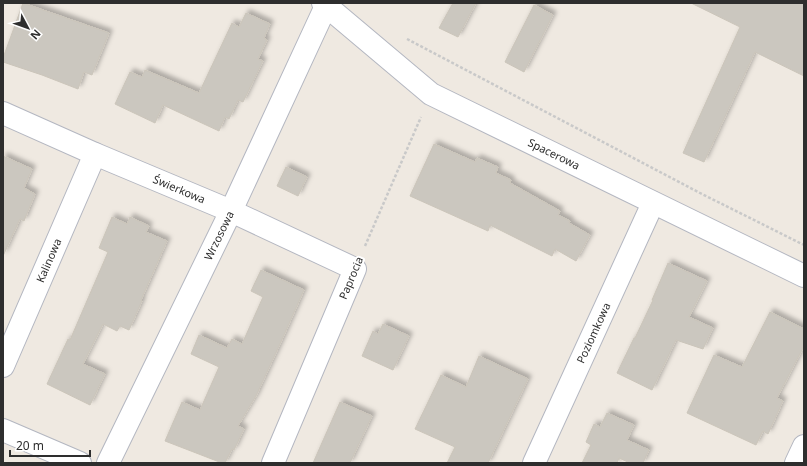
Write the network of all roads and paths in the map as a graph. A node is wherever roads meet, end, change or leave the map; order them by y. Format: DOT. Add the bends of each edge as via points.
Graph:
graph roads {
  1 [pos="325,4"];
  2 [pos="402,36"];
  3 [pos="431,94"];
  4 [pos="3,113"];
  5 [pos="95,154"];
  6 [pos="653,203"];
  7 [pos="231,211"];
  8 [pos="804,245"];
  9 [pos="355,269"];
  10 [pos="804,276"];
  11 [pos="3,366"];
  12 [pos="3,430"];
  13 [pos="804,446"];
  14 [pos="80,463"];
  15 [pos="108,463"];
  16 [pos="274,463"];
  17 [pos="534,463"];
  18 [pos="796,463"];
  1 -- 3 [label="street, Spacerowa"];
  1 -- 7 [label="street, Wrzosowa"];
  2 -- 8 [label="path"];
  3 -- 6 [label="street, Spacerowa"];
  3 -- 9 [label="path, Paprocia"];
  4 -- 5 [label="street, Świerkowa"];
  5 -- 7 [label="street, Świerkowa"];
  5 -- 11 [label="street, Kalinowa"];
  6 -- 10 [label="street, Spacerowa"];
  6 -- 17 [label="street, Poziomkowa"];
  7 -- 9 [label="street, Świerkowa"];
  7 -- 15 [label="street, Wrzosowa"];
  9 -- 16 [label="street, Paprocia"];
  12 -- 14 [label="street"];
  13 -- 18 [label="street"];
}
